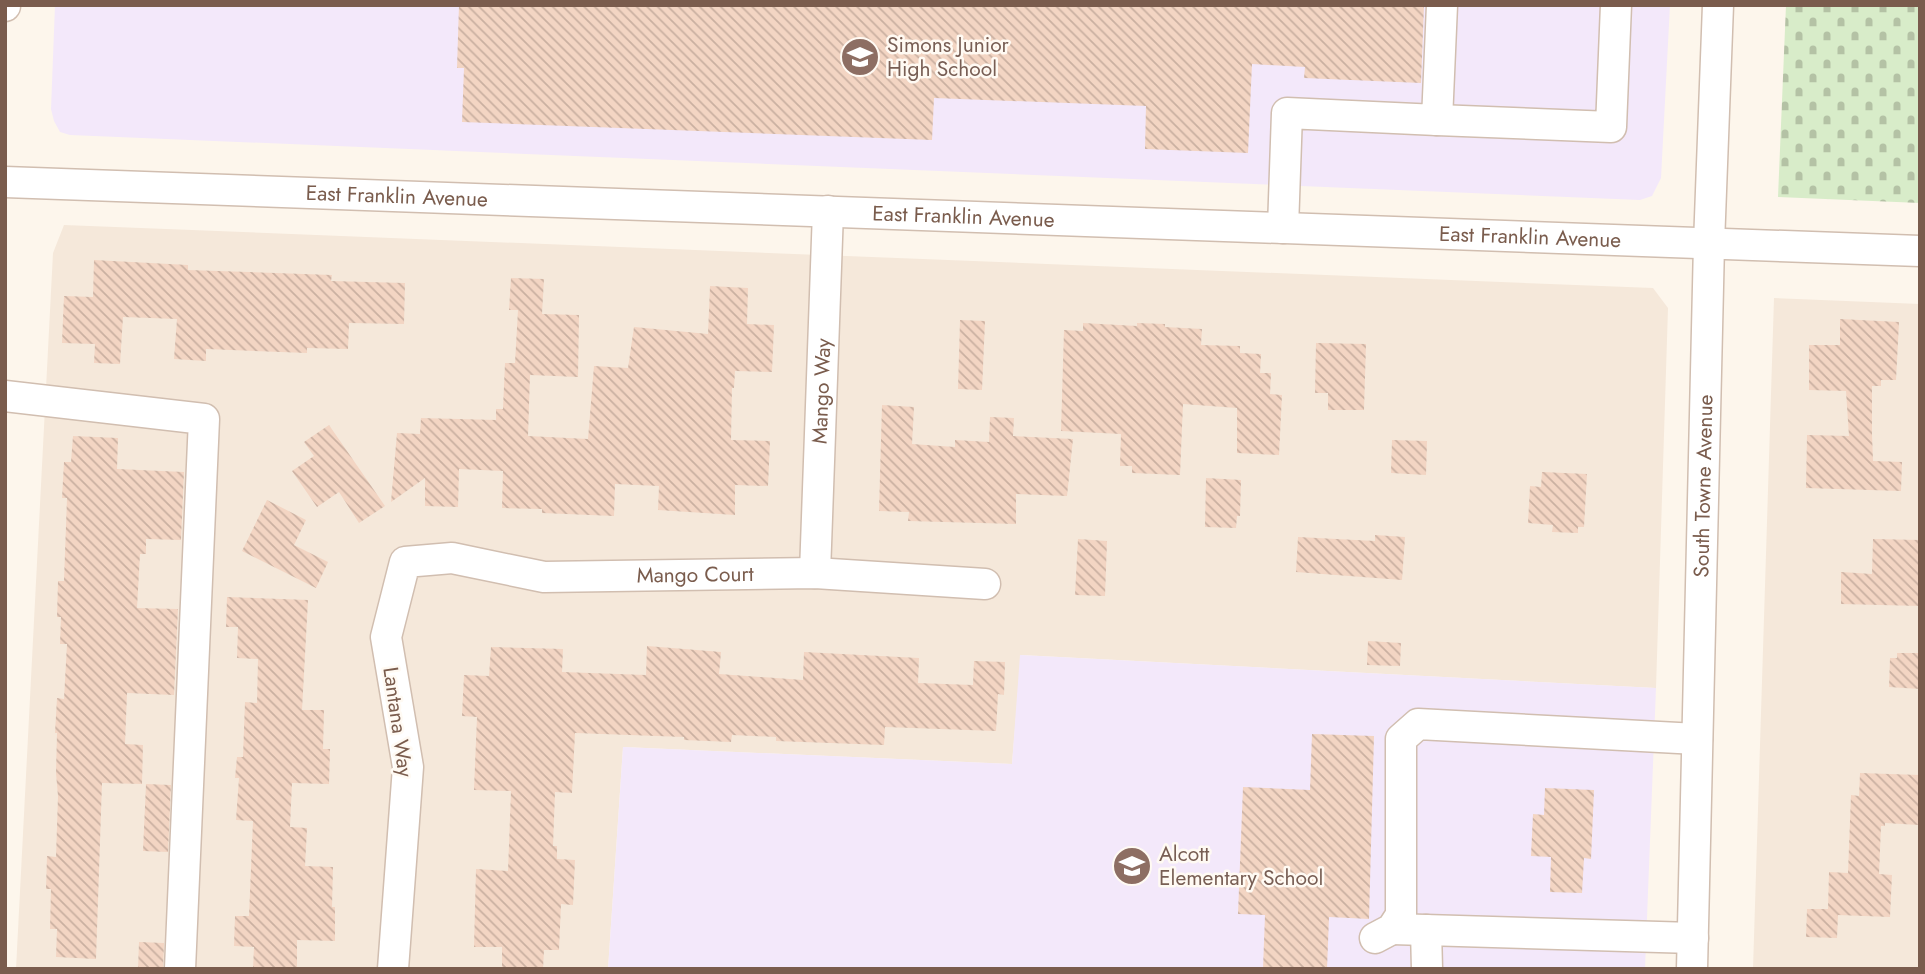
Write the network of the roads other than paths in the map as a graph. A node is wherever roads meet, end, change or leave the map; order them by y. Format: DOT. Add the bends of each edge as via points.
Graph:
graph roads {
  1 [pos="1441,5"];
  2 [pos="1616,5"];
  3 [pos="1718,5"];
  4 [pos="1437,120"];
  5 [pos="5,183"];
  6 [pos="828,211"];
  7 [pos="1283,228"];
  8 [pos="1709,244"];
  9 [pos="1920,251"];
  10 [pos="5,396"];
  11 [pos="405,562"];
  12 [pos="815,573"];
  13 [pos="985,584"];
  14 [pos="1698,739"];
  15 [pos="1426,930"];
  16 [pos="1693,938"];
  17 [pos="180,969"];
  18 [pos="393,969"];
  19 [pos="1427,969"];
  20 [pos="1692,969"];
  1 -- 4 [label="street"];
  2 -- 4 [label="street" via="1611,127"];
  3 -- 8 [label="street, South Towne Avenue"];
  4 -- 7 [label="street" via="1287,113"];
  5 -- 6 [label="street, East Franklin Avenue"];
  6 -- 7 [label="street, East Franklin Avenue"];
  6 -- 12 [label="street, Mango Way"];
  7 -- 8 [label="street, East Franklin Avenue"];
  8 -- 9 [label="street, East Franklin Avenue"];
  8 -- 14 [label="street, South Towne Avenue"];
  10 -- 17 [label="street" via="204,419"];
  11 -- 12 [label="street, Mango Court" via="452,558 544,577"];
  11 -- 18 [label="street, Lantana Way" via="386,637 408,767"];
  12 -- 13 [label="street, Mango Court"];
  14 -- 15 [label="street" via="1418,724 1401,739 1401,915 1384,934"];
  14 -- 16 [label="street, South Towne Avenue"];
  15 -- 16 [label="street"];
  15 -- 19 [label="street"];
  16 -- 20 [label="street, South Towne Avenue"];
}
